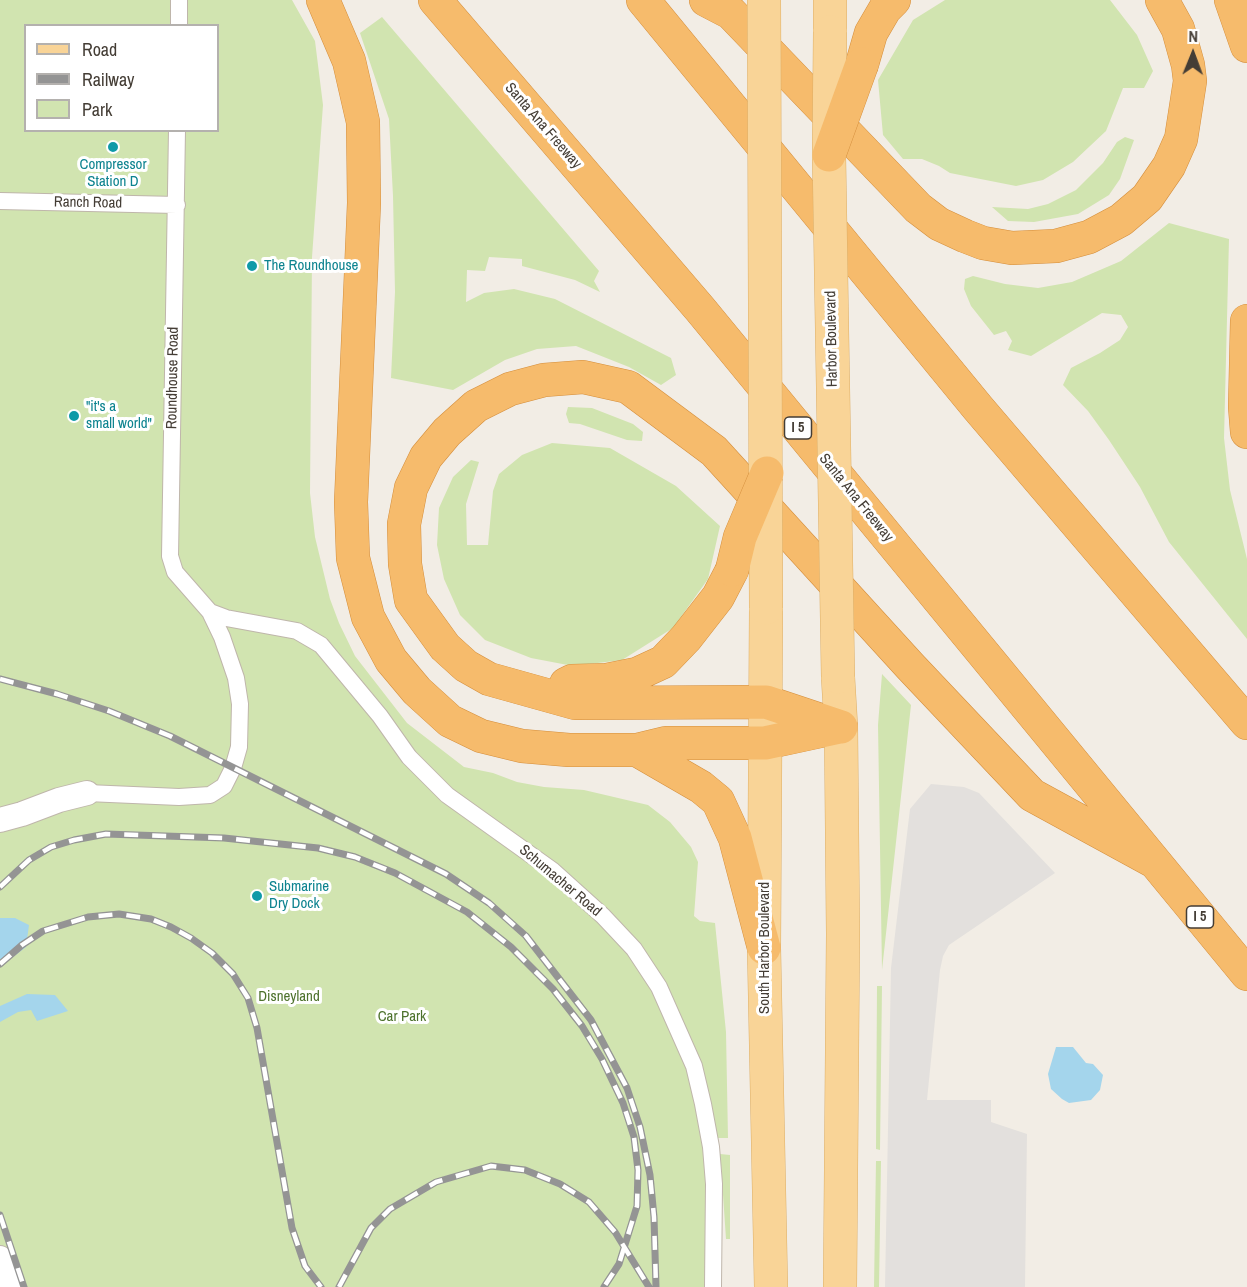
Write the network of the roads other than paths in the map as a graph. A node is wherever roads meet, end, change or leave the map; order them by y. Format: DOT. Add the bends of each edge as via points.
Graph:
graph roads {
  1 [pos="179,0"];
  2 [pos="323,0"];
  3 [pos="435,0"];
  4 [pos="643,0"];
  5 [pos="706,0"];
  6 [pos="764,0"];
  7 [pos="894,0"];
  8 [pos="1162,0"];
  9 [pos="1232,0"];
  10 [pos="830,16"];
  11 [pos="179,24"];
  12 [pos="1247,46"];
  13 [pos="177,132"];
  14 [pos="829,155"];
  15 [pos="0,201"];
  16 [pos="177,205"];
  17 [pos="1247,321"];
  18 [pos="1247,432"];
  19 [pos="767,473"];
  20 [pos="210,612"];
  21 [pos="545,693"];
  22 [pos="766,702"];
  23 [pos="1247,723"];
  24 [pos="841,727"];
  25 [pos="765,743"];
  26 [pos="638,750"];
  27 [pos="87,793"];
  28 [pos="0,820"];
  29 [pos="1153,861"];
  30 [pos="764,948"];
  31 [pos="1247,974"];
  32 [pos="0,1258"];
  33 [pos="11,1287"];
  34 [pos="712,1287"];
  35 [pos="771,1287"];
  36 [pos="840,1287"];
  1 -- 11 [label="lane"];
  2 -- 26 [label="highway" via="349,61 363,122 364,203 351,502 353,558 368,617 392,660 417,691 450,721 481,736 522,747"];
  3 -- 29 [label="highway, Santa Ana Freeway / I 5" via="700,309"];
  4 -- 23 [label="highway" via="978,408"];
  5 -- 8 [label="highway" via="731,13 918,208 939,224 983,243 1022,248 1056,246 1089,237 1121,220 1147,198 1169,166 1181,139 1191,81 1178,29"];
  6 -- 19 [label="main road, bridge"];
  7 -- 14 [label="highway, bridge" via="870,33"];
  9 -- 12 [label="highway"];
  10 -- 14 [label="main road, Harbor Boulevard, bridge"];
  13 -- 16 [label="lane, Roundhouse Road"];
  14 -- 24 [label="main road, Harbor Boulevard, bridge"];
  15 -- 16 [label="lane, Ranch Road"];
  16 -- 20 [label="lane, Roundhouse Road" via="170,556 175,572"];
  17 -- 18 [label="highway"];
  19 -- 21 [label="highway, bridge" via="740,537 732,570 718,597 663,662 637,674 572,681"];
  19 -- 22 [label="main road, South Harbor Boulevard, bridge"];
  20 -- 27 [label="lane, Roundhouse Road" via="236,678 240,704 239,747 224,786 210,795 197,797"];
  20 -- 34 [label="lane, Schumacher Road" via="297,631 321,645 409,758 447,795 552,870 634,949 659,987 694,1066 703,1104 714,1184"];
  21 -- 22 [label="highway" via="575,703"];
  21 -- 29 [label="highway" via="489,679 466,666 445,647 411,600 404,524 411,488 426,458 447,432 477,406 510,389 544,380 583,377 628,387 714,450 1032,795"];
  22 -- 24 [label="highway"];
  22 -- 25 [label="main road, South Harbor Boulevard"];
  24 -- 25 [label="highway"];
  24 -- 36 [label="main road"];
  25 -- 26 [label="highway" via="666,743"];
  25 -- 30 [label="main road, South Harbor Boulevard"];
  26 -- 30 [label="highway" via="701,787 717,801 735,838"];
  27 -- 28 [label="street"];
  29 -- 31 [label="highway, Santa Ana Freeway / I 5"];
  30 -- 35 [label="main road, South Harbor Boulevard"];
  32 -- 33 [label="street"];
}
